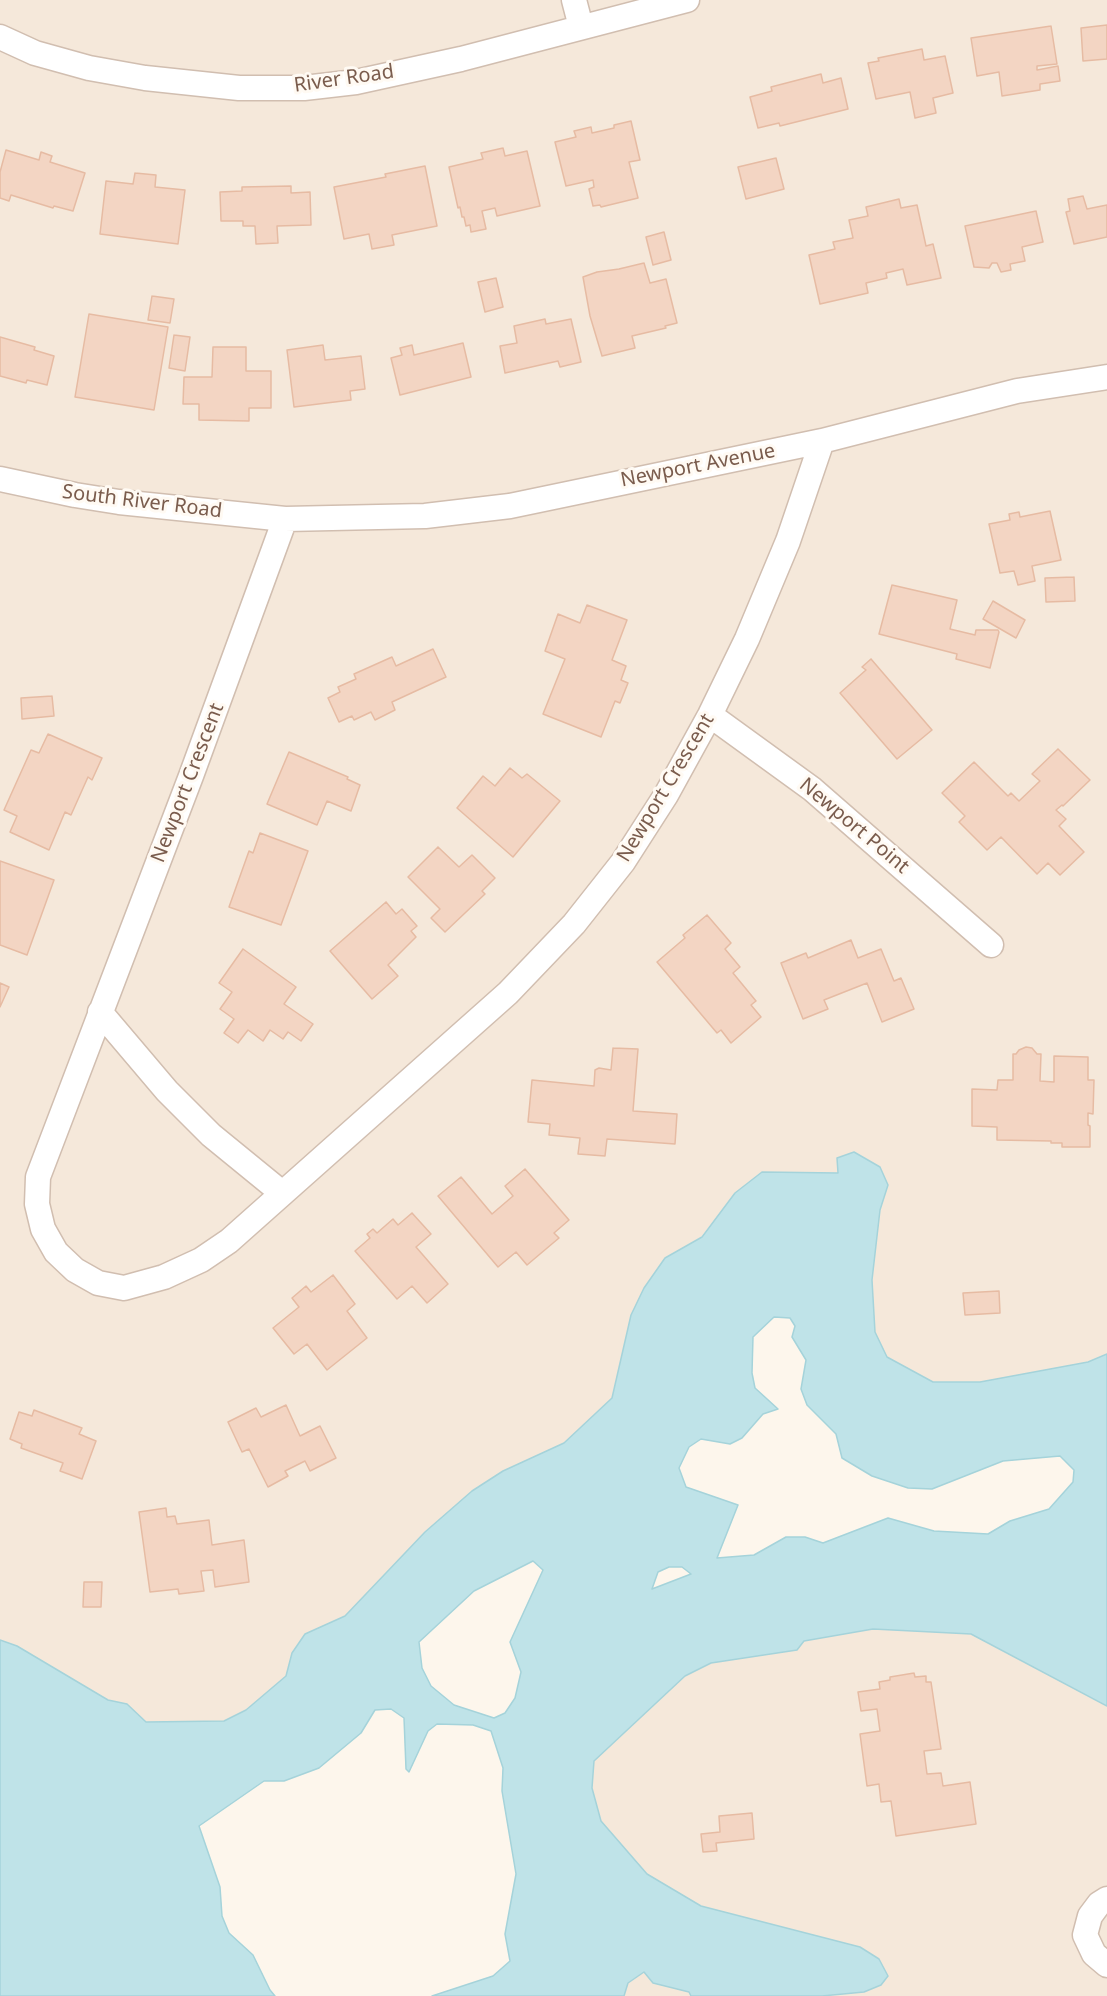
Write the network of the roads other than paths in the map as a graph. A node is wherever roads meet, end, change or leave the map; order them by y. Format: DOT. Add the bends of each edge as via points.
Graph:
graph roads {
  1 [pos="574,0"];
  2 [pos="687,0"];
  3 [pos="581,27"];
  4 [pos="0,37"];
  5 [pos="1107,377"];
  6 [pos="822,441"];
  7 [pos="0,479"];
  8 [pos="285,519"];
  9 [pos="710,715"];
  10 [pos="992,945"];
  11 [pos="100,1012"];
  12 [pos="282,1193"];
  13 [pos="1107,1899"];
  14 [pos="1107,1965"];
  1 -- 3 [label="street"];
  2 -- 3 [label="street, River Road"];
  3 -- 4 [label="street, River Road" via="356,82 304,88 239,88 145,78 35,53"];
  5 -- 6 [label="street, Newport Avenue" via="1017,391"];
  6 -- 8 [label="street, Newport Avenue" via="510,506 425,516"];
  6 -- 9 [label="street, Newport Crescent" via="788,541"];
  7 -- 8 [label="street, South River Road" via="119,502"];
  8 -- 11 [label="street, Newport Crescent"];
  9 -- 10 [label="street, Newport Point" via="812,789"];
  9 -- 12 [label="street, Newport Crescent" via="623,862 574,924 507,993"];
  11 -- 12 [label="street" via="167,1091 211,1135"];
  11 -- 12 [label="street, Newport Crescent" via="38,1177 37,1204 43,1229 56,1252 75,1270 98,1282 124,1288 164,1277 201,1260 229,1241"];
  13 -- 14 [label="street" via="1090,1916 1085,1935 1094,1954"];
}
